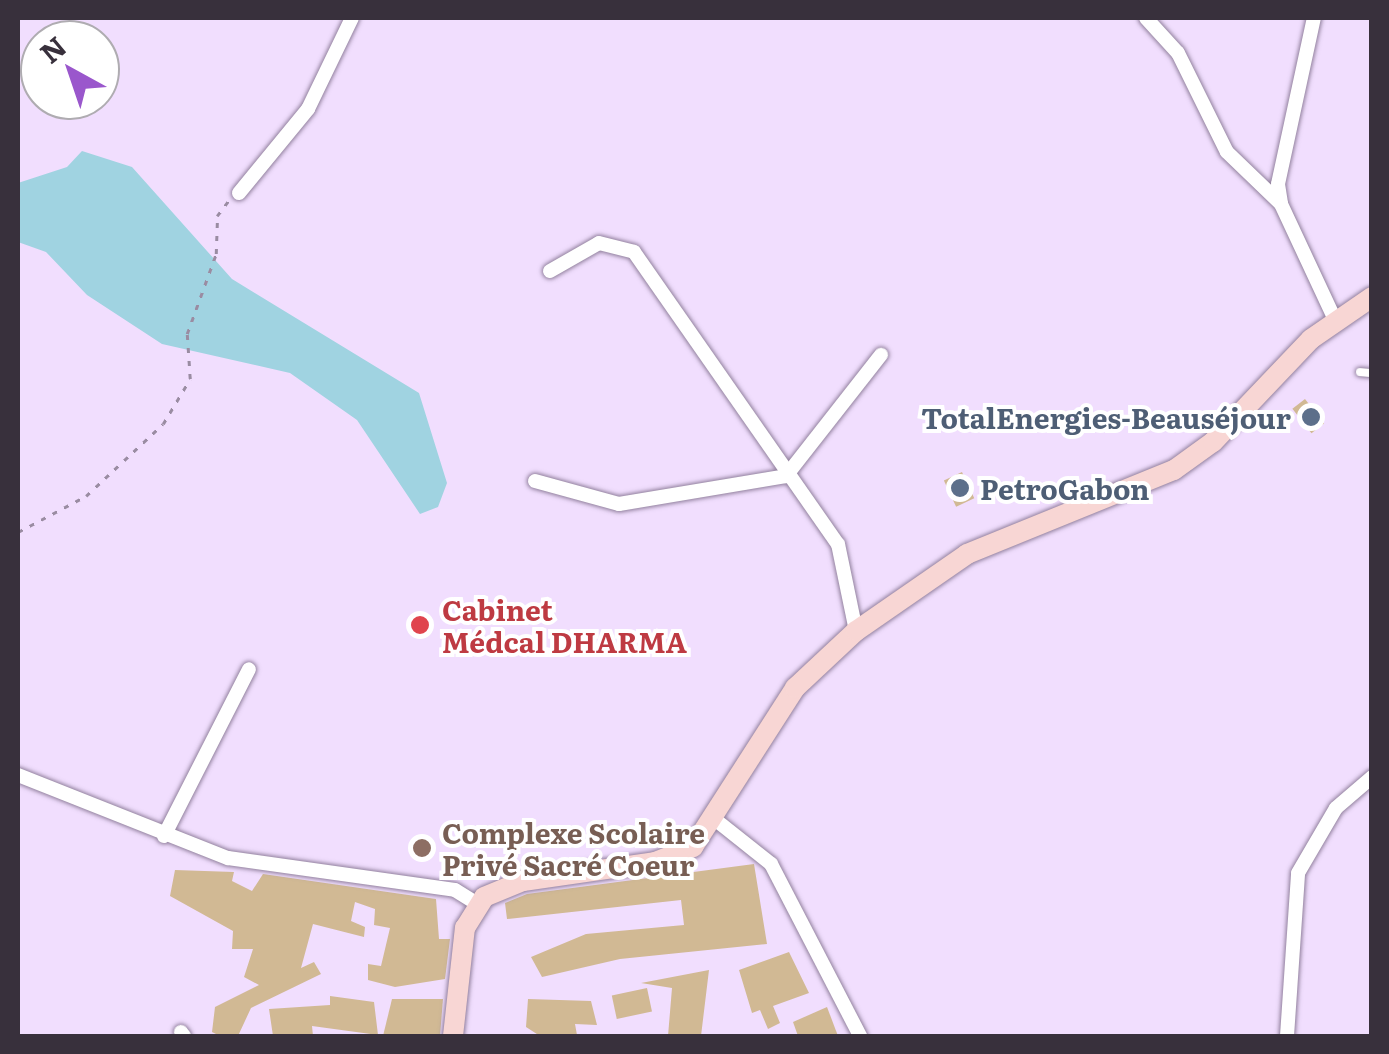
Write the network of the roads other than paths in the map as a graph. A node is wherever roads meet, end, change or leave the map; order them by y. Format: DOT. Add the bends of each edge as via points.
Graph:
graph roads {
  1 [pos="352,18"];
  2 [pos="1146,18"];
  3 [pos="1314,18"];
  4 [pos="239,193"];
  5 [pos="1281,204"];
  6 [pos="550,271"];
  7 [pos="1372,297"];
  8 [pos="1336,320"];
  9 [pos="881,355"];
  10 [pos="1360,372"];
  11 [pos="1372,374"];
  12 [pos="786,476"];
  13 [pos="535,482"];
  14 [pos="856,631"];
  15 [pos="249,669"];
  16 [pos="18,775"];
  17 [pos="1372,777"];
  18 [pos="717,820"];
  19 [pos="164,836"];
  20 [pos="478,904"];
  21 [pos="453,1036"];
  22 [pos="860,1036"];
  23 [pos="1286,1036"];
  1 -- 4 [label="street" via="308,109"];
  2 -- 5 [label="street" via="1178,53 1227,152"];
  3 -- 5 [label="street" via="1278,184"];
  5 -- 8 [label="street"];
  6 -- 12 [label="street" via="599,243 634,252"];
  7 -- 8 [label="main road"];
  8 -- 14 [label="main road" via="1174,470 967,554"];
  9 -- 12 [label="street"];
  10 -- 11 [label="lane"];
  12 -- 13 [label="street" via="619,504"];
  12 -- 14 [label="street" via="838,544"];
  14 -- 18 [label="main road" via="795,688"];
  15 -- 19 [label="street"];
  16 -- 19 [label="street"];
  17 -- 23 [label="street" via="1336,808 1298,873"];
  18 -- 20 [label="main road" via="674,857 523,881"];
  18 -- 22 [label="street" via="771,864"];
  19 -- 20 [label="street" via="265,866 455,890"];
  20 -- 21 [label="main road" via="465,928"];
}
